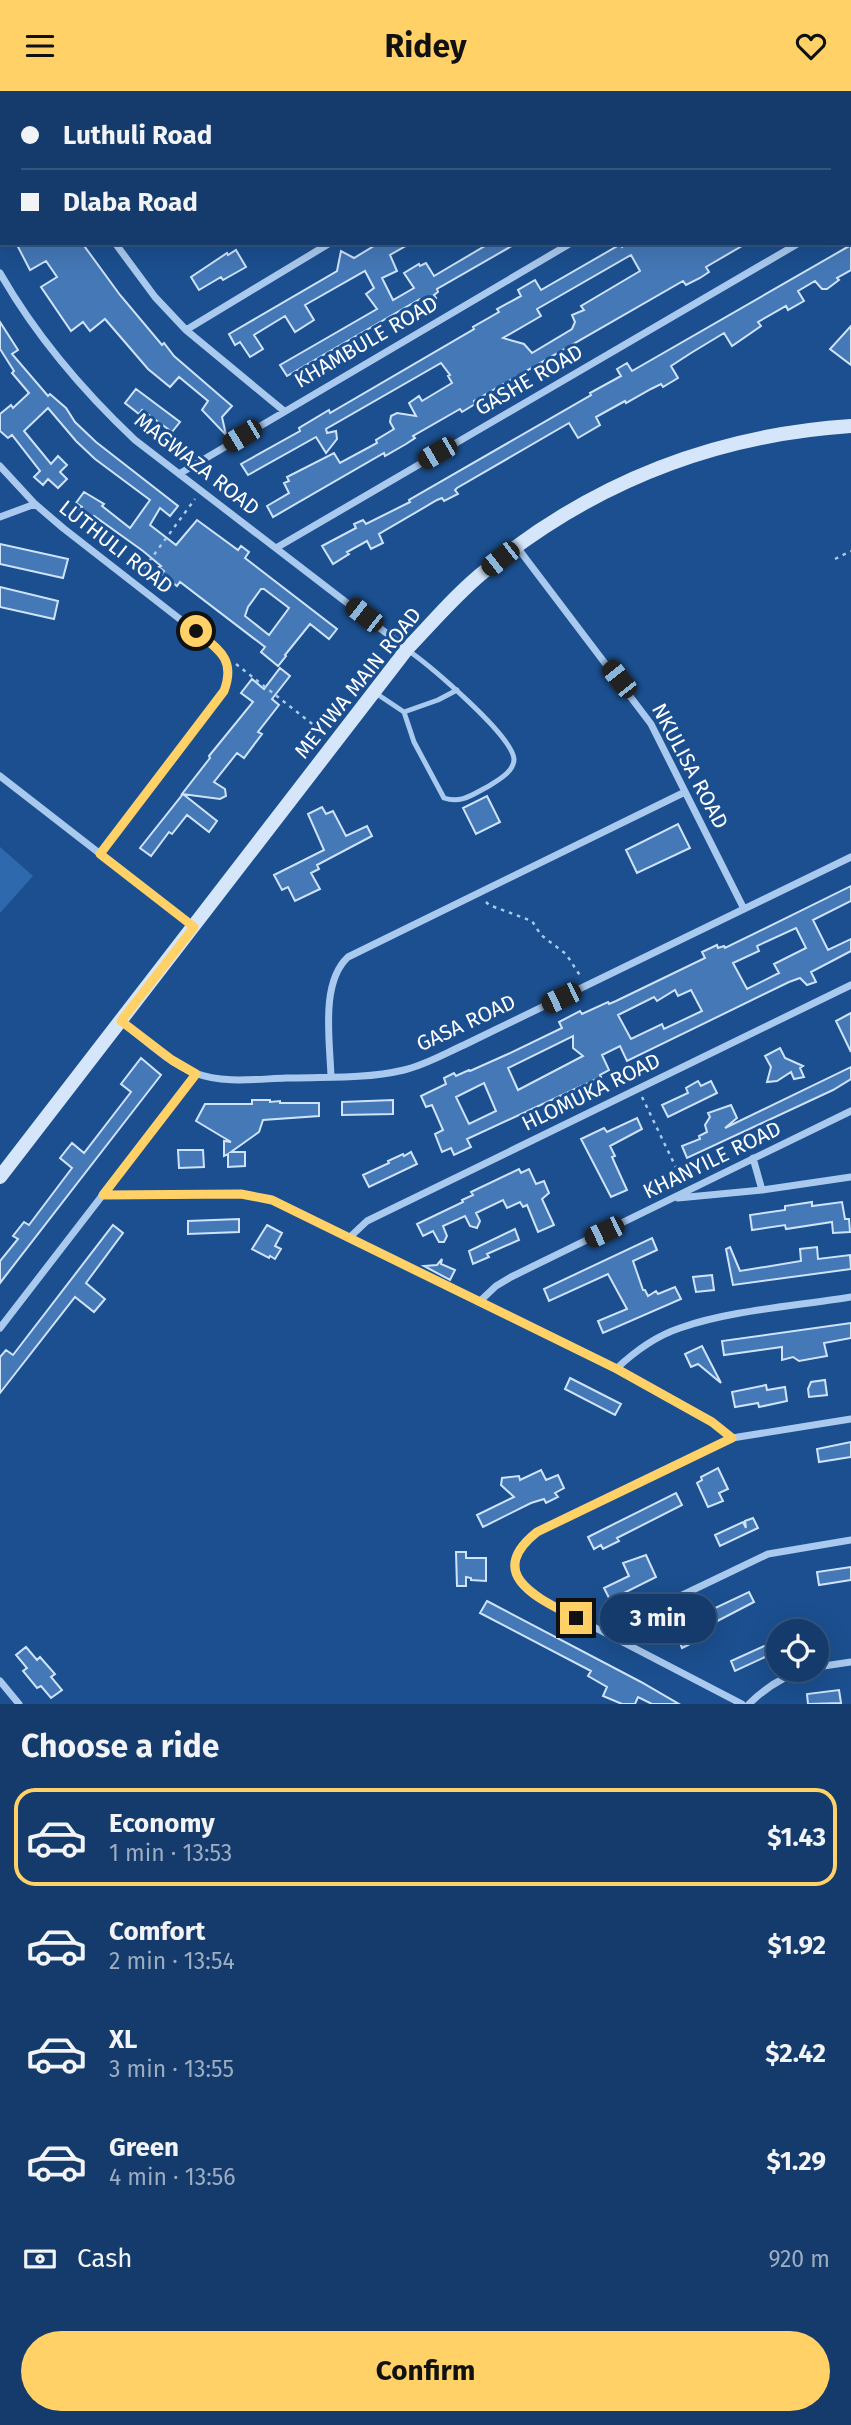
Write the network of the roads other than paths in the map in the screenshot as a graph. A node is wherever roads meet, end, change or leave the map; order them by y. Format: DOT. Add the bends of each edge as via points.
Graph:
graph roads {
  1 [pos="116,245"];
  2 [pos="327,245"];
  3 [pos="567,245"];
  4 [pos="796,245"];
  5 [pos="0,273"];
  6 [pos="186,330"];
  7 [pos="284,411"];
  8 [pos="851,426"];
  9 [pos="0,466"];
  10 [pos="179,474"];
  11 [pos="36,504"];
  12 [pos="0,517"];
  13 [pos="516,546"];
  14 [pos="276,548"];
  15 [pos="407,649"];
  16 [pos="457,690"];
  17 [pos="374,692"];
  18 [pos="404,712"];
  19 [pos="0,776"];
  20 [pos="685,792"];
  21 [pos="100,854"];
  22 [pos="851,857"];
  23 [pos="744,909"];
  24 [pos="194,927"];
  25 [pos="851,985"];
  26 [pos="121,1021"];
  27 [pos="196,1074"];
  28 [pos="331,1077"];
  29 [pos="851,1111"];
  30 [pos="753,1158"];
  31 [pos="0,1177"];
  32 [pos="851,1177"];
  33 [pos="762,1190"];
  34 [pos="103,1195"];
  35 [pos="674,1199"];
  36 [pos="350,1237"];
  37 [pos="851,1297"];
  38 [pos="479,1302"];
  39 [pos="0,1328"];
  40 [pos="617,1369"];
  41 [pos="851,1419"];
  42 [pos="732,1438"];
  43 [pos="851,1540"];
  44 [pos="615,1639"];
  45 [pos="851,1662"];
  46 [pos="829,1665"];
  47 [pos="0,1681"];
  48 [pos="778,1682"];
  49 [pos="19,1704"];
  50 [pos="742,1704"];
  51 [pos="749,1704"];
  1 -- 6 [label="street"];
  2 -- 6 [label="street"];
  3 -- 7 [label="street, KHAMBULE ROAD"];
  4 -- 14 [label="street, GASHE ROAD"];
  5 -- 10 [label="street, MAGWAZA ROAD" via="29,321 76,380 135,440"];
  6 -- 7 [label="street"];
  7 -- 10 [label="street, KHAMBULE ROAD"];
  8 -- 13 [label="street, MEYIWA MAIN ROAD" via="769,436 680,459 619,484"];
  9 -- 11 [label="street, LUTHULI ROAD"];
  10 -- 14 [label="street, MAGWAZA ROAD"];
  11 -- 12 [label="street"];
  11 -- 21 [label="street, LUTHULI ROAD" via="217,648 229,670 224,691"];
  13 -- 15 [label="street, MEYIWA MAIN ROAD" via="454,599"];
  13 -- 20 [label="street, NKULISA ROAD" via="636,702"];
  14 -- 15 [label="street, MAGWAZA ROAD"];
  15 -- 16 [label="lane"];
  15 -- 17 [label="street, MEYIWA MAIN ROAD"];
  16 -- 18 [label="lane"];
  16 -- 18 [label="lane" via="484,715 514,761 499,780 464,799 454,801 440,794"];
  17 -- 18 [label="lane"];
  17 -- 24 [label="street, MEYIWA MAIN ROAD"];
  19 -- 21 [label="street"];
  20 -- 23 [label="street, NKULISA ROAD"];
  20 -- 28 [label="street" via="348,957 331,983"];
  21 -- 24 [label="street"];
  22 -- 23 [label="street, GASA ROAD"];
  23 -- 28 [label="street, GASA ROAD" via="425,1063 375,1075"];
  24 -- 26 [label="street, MEYIWA MAIN ROAD"];
  25 -- 36 [label="street, HLOMUKA ROAD" via="367,1221"];
  26 -- 27 [label="street, GASA ROAD"];
  26 -- 31 [label="street, MEYIWA MAIN ROAD"];
  27 -- 28 [label="street, GASA ROAD" via="228,1079"];
  27 -- 34 [label="street"];
  29 -- 30 [label="street, KHANYILE ROAD"];
  30 -- 33 [label="street"];
  30 -- 35 [label="street, KHANYILE ROAD"];
  32 -- 33 [label="street"];
  33 -- 35 [label="street"];
  34 -- 36 [label="street" via="255,1196"];
  34 -- 39 [label="street"];
  35 -- 38 [label="street, KHANYILE ROAD" via="511,1277"];
  36 -- 38 [label="street"];
  37 -- 40 [label="street" via="678,1328 632,1354"];
  38 -- 40 [label="street"];
  40 -- 42 [label="street"];
  41 -- 42 [label="street"];
  42 -- 44 [label="street" via="537,1532 523,1543 515,1566 525,1589"];
  43 -- 44 [label="street" via="768,1553 649,1611"];
  44 -- 50 [label="street"];
  45 -- 46 [label="street"];
  47 -- 49 [label="street"];
  48 -- 51 [label="street"];
}
